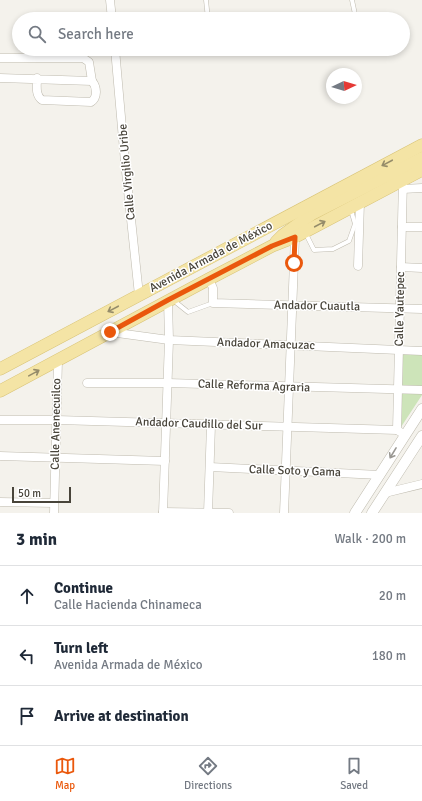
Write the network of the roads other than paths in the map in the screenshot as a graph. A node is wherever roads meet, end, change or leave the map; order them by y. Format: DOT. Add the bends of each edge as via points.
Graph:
graph roads {
  1 [pos="110,0"];
  2 [pos="206,0"];
  3 [pos="352,0"];
  4 [pos="111,12"];
  5 [pos="207,12"];
  6 [pos="355,12"];
  7 [pos="116,56"];
  8 [pos="0,58"];
  9 [pos="0,78"];
  10 [pos="37,78"];
  11 [pos="92,81"];
  12 [pos="422,145"];
  13 [pos="422,158"];
  14 [pos="422,170"];
  15 [pos="403,184"];
  16 [pos="422,188"];
  17 [pos="355,205"];
  18 [pos="402,227"];
  19 [pos="422,227"];
  20 [pos="300,235"];
  21 [pos="272,246"];
  22 [pos="358,266"];
  23 [pos="401,267"];
  24 [pos="422,268"];
  25 [pos="209,279"];
  26 [pos="139,295"];
  27 [pos="170,299"];
  28 [pos="212,303"];
  29 [pos="292,306"];
  30 [pos="400,308"];
  31 [pos="422,309"];
  32 [pos="110,332"];
  33 [pos="169,340"];
  34 [pos="290,345"];
  35 [pos="399,350"];
  36 [pos="422,351"];
  37 [pos="58,360"];
  38 [pos="0,369"];
  39 [pos="87,383"];
  40 [pos="168,383"];
  41 [pos="289,387"];
  42 [pos="398,390"];
  43 [pos="422,390"];
  44 [pos="0,391"];
  45 [pos="422,409"];
  46 [pos="0,420"];
  47 [pos="57,420"];
  48 [pos="166,423"];
  49 [pos="211,424"];
  50 [pos="287,427"];
  51 [pos="401,432"];
  52 [pos="421,440"];
  53 [pos="0,456"];
  54 [pos="56,458"];
  55 [pos="165,461"];
  56 [pos="210,467"];
  57 [pos="286,471"];
  58 [pos="380,475"];
  59 [pos="422,484"];
  60 [pos="385,493"];
  61 [pos="0,502"];
  62 [pos="54,503"];
  63 [pos="163,512"];
  64 [pos="208,512"];
  65 [pos="54,513"];
  66 [pos="229,513"];
  67 [pos="284,513"];
  68 [pos="355,513"];
  69 [pos="372,513"];
  1 -- 4 [label="street"];
  2 -- 5 [label="lane"];
  3 -- 6 [label="lane"];
  7 -- 26 [label="street, Calle Virgilio Uribe"];
  8 -- 11 [label="street" via="83,58 89,62"];
  9 -- 10 [label="street"];
  10 -- 11 [label="street"];
  10 -- 11 [label="street" via="38,97 46,101 91,102 96,96 96,86"];
  12 -- 26 [label="main road, Avenida Armada de México, one-way"];
  13 -- 21 [label="main road" via="312,214"];
  14 -- 15 [label="main road, Avenida Armada de México"];
  15 -- 16 [label="street"];
  15 -- 17 [label="main road, Avenida Armada de México"];
  15 -- 18 [label="street, Calle Yautepec"];
  20 -- 17 [label="main road, Avenida Armada de México, one-way"];
  17 -- 20 [label="lane" via="355,224 349,240 333,249 314,250"];
  17 -- 22 [label="street"];
  18 -- 19 [label="street"];
  18 -- 23 [label="street, Calle Yautepec"];
  20 -- 21 [label="main road, Avenida Armada de México"];
  20 -- 29 [label="street"];
  21 -- 25 [label="main road, Avenida Armada de México"];
  23 -- 24 [label="street"];
  23 -- 30 [label="street, Calle Yautepec"];
  25 -- 27 [label="main road, Avenida Armada de México"];
  25 -- 28 [label="street" via="213,288"];
  26 -- 38 [label="main road, Avenida Armada de México, one-way"];
  27 -- 28 [label="lane, Andador Cuautla" via="188,312"];
  27 -- 32 [label="main road, Avenida Armada de México"];
  27 -- 33 [label="street"];
  28 -- 29 [label="street, Andador Cuautla"];
  29 -- 30 [label="street, Andador Cuautla"];
  29 -- 34 [label="street"];
  30 -- 31 [label="street, Andador Cuautla"];
  30 -- 35 [label="street, Calle Yautepec"];
  32 -- 33 [label="street, Andador Amacuzac"];
  32 -- 37 [label="main road, Avenida Armada de México"];
  33 -- 34 [label="street, Andador Amacuzac"];
  33 -- 40 [label="street"];
  34 -- 35 [label="street, Andador Amacuzac"];
  34 -- 41 [label="street"];
  35 -- 36 [label="street, Andador Amacuzac"];
  35 -- 42 [label="street, Calle Yautepec"];
  44 -- 37 [label="main road, Avenida Armada de México, one-way"];
  37 -- 47 [label="street, Calle Anenecuilco"];
  39 -- 40 [label="street, Calle Reforma Agraria"];
  40 -- 41 [label="street, Calle Reforma Agraria"];
  40 -- 48 [label="street"];
  41 -- 42 [label="street, Calle Reforma Agraria"];
  41 -- 50 [label="street"];
  42 -- 43 [label="street, Calle Reforma Agraria"];
  42 -- 51 [label="street, Calle Yautepec"];
  45 -- 51 [label="street"];
  46 -- 47 [label="street, Andador Caudillo del Sur"];
  47 -- 48 [label="street, Andador Caudillo del Sur"];
  47 -- 54 [label="street, Calle Anenecuilco"];
  48 -- 49 [label="street, Andador Caudillo del Sur"];
  48 -- 55 [label="street"];
  49 -- 50 [label="street, Andador Caudillo del Sur"];
  49 -- 56 [label="street"];
  50 -- 51 [label="street, Andador Caudillo del Sur"];
  50 -- 57 [label="street"];
  51 -- 58 [label="street, one-way"];
  52 -- 60 [label="street"];
  53 -- 54 [label="street"];
  54 -- 55 [label="street"];
  54 -- 62 [label="street, Calle Anenecuilco"];
  55 -- 63 [label="street"];
  56 -- 57 [label="street, Calle Soto y Gama"];
  56 -- 64 [label="street"];
  57 -- 58 [label="street, Calle Soto y Gama"];
  57 -- 67 [label="street"];
  58 -- 68 [label="street"];
  59 -- 60 [label="street"];
  60 -- 69 [label="street"];
  61 -- 62 [label="street"];
  62 -- 65 [label="street, Calle Anenecuilco"];
  63 -- 64 [label="street"];
  64 -- 66 [label="street"];
}
